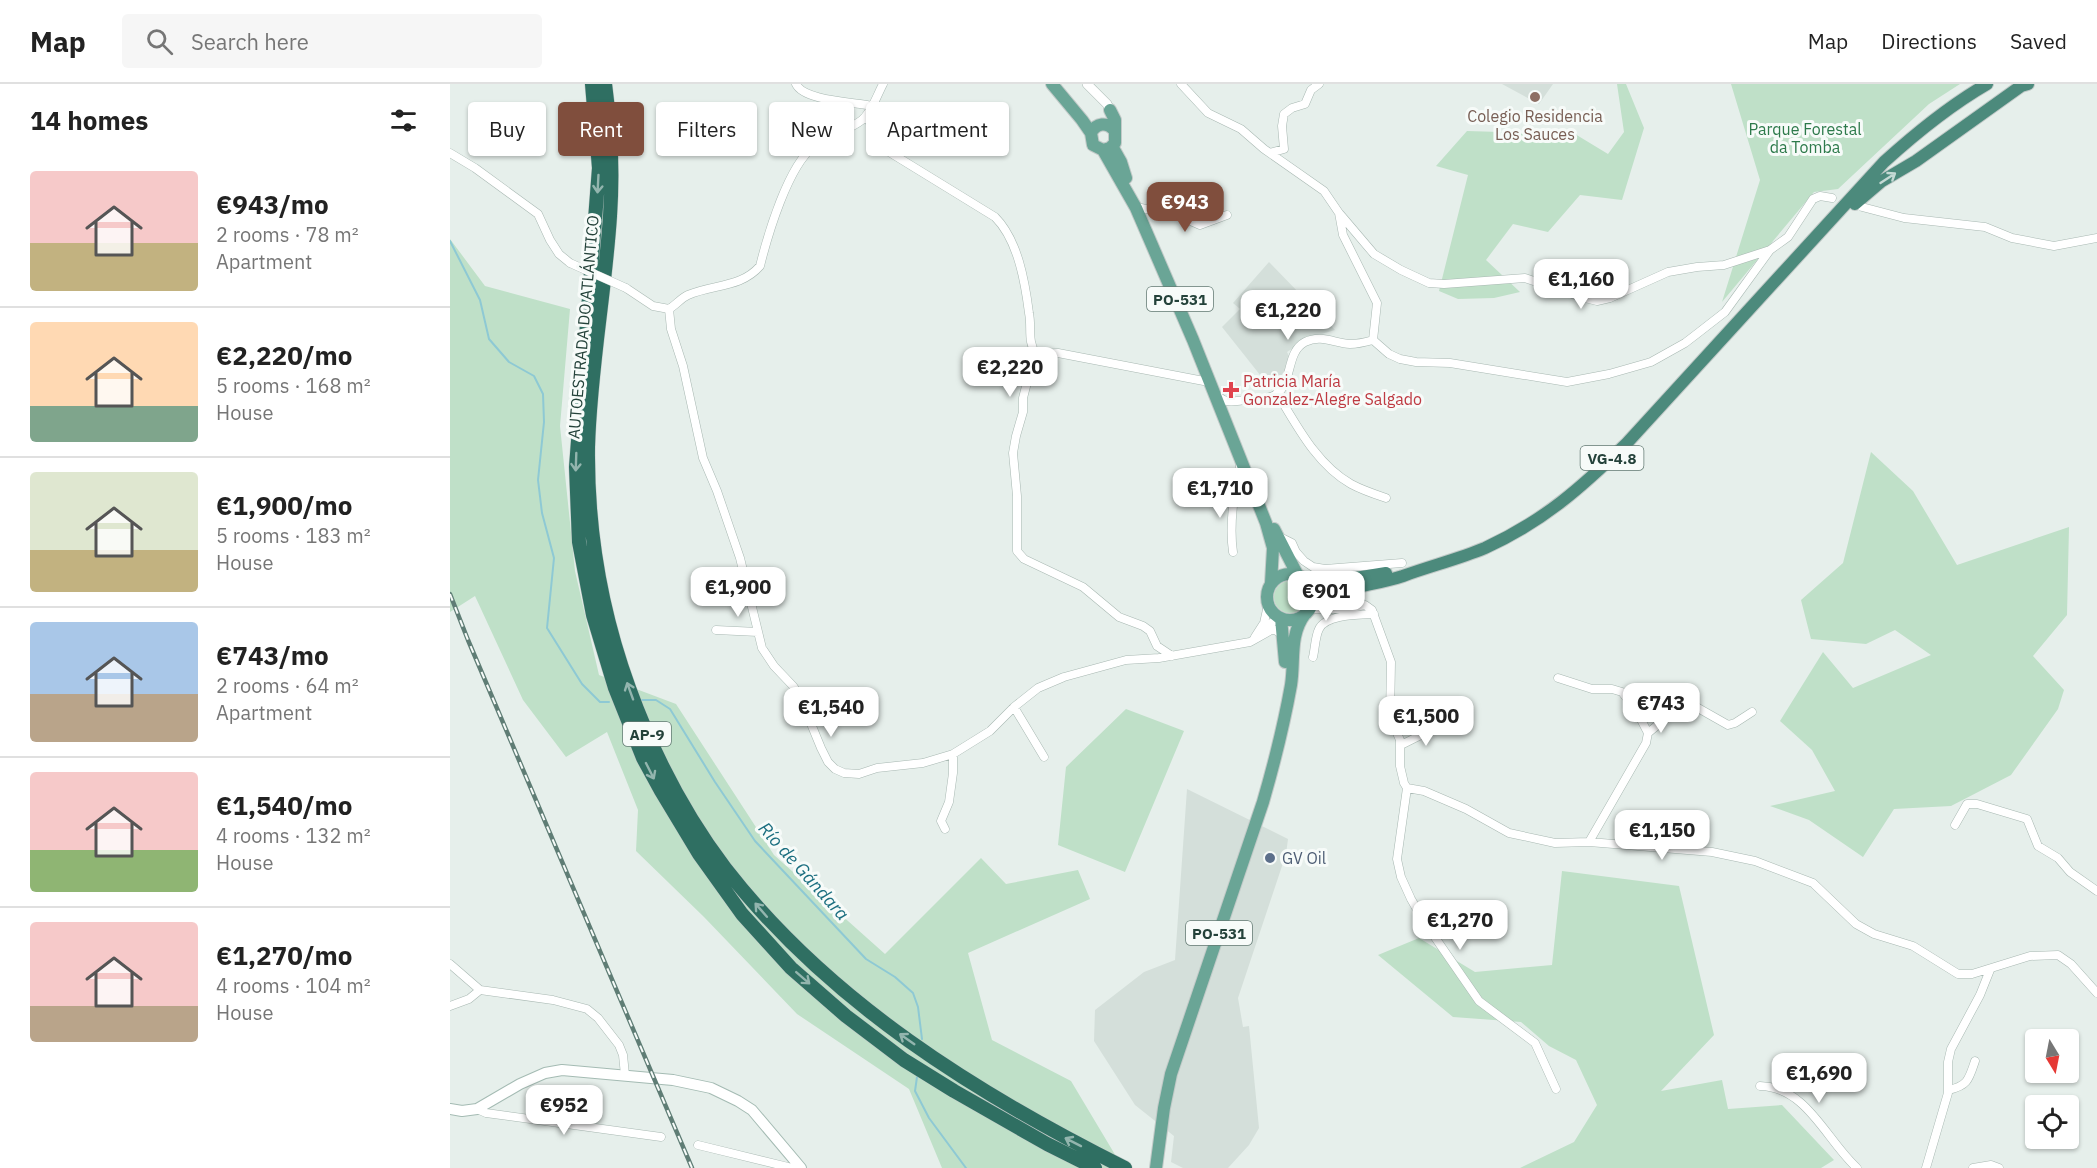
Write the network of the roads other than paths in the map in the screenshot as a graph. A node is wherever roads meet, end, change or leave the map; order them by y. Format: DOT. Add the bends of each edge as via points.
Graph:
graph roads {
  1 [pos="592,84"];
  2 [pos="605,84"];
  3 [pos="796,84"];
  4 [pos="883,84"];
  5 [pos="1052,84"];
  6 [pos="1061,84"];
  7 [pos="1087,84"];
  8 [pos="1181,84"];
  9 [pos="1318,84"];
  10 [pos="1986,84"];
  11 [pos="2028,84"];
  12 [pos="874,102"];
  13 [pos="866,105"];
  14 [pos="1110,110"];
  15 [pos="866,115"];
  16 [pos="1101,129"];
  17 [pos="1108,148"];
  18 [pos="450,153"];
  19 [pos="1270,153"];
  20 [pos="896,156"];
  21 [pos="1832,198"];
  22 [pos="1862,207"];
  23 [pos="1141,208"];
  24 [pos="1339,213"];
  25 [pos="1227,215"];
  26 [pos="2097,238"];
  27 [pos="1770,250"];
  28 [pos="1755,304"];
  29 [pos="669,309"];
  30 [pos="1373,340"];
  31 [pos="1036,354"];
  32 [pos="1204,378"];
  33 [pos="1277,393"];
  34 [pos="1225,403"];
  35 [pos="1241,459"];
  36 [pos="1250,482"];
  37 [pos="1236,485"];
  38 [pos="1386,498"];
  39 [pos="1277,535"];
  40 [pos="1233,552"];
  41 [pos="1402,563"];
  42 [pos="1435,565"];
  43 [pos="1302,578"];
  44 [pos="1271,583"];
  45 [pos="1330,594"];
  46 [pos="1268,605"];
  47 [pos="1336,608"];
  48 [pos="1309,609"];
  49 [pos="1374,614"];
  50 [pos="1279,617"];
  51 [pos="716,630"];
  52 [pos="758,632"];
  53 [pos="1264,634"];
  54 [pos="1284,635"];
  55 [pos="1250,642"];
  56 [pos="1172,656"];
  57 [pos="1313,657"];
  58 [pos="1558,678"];
  59 [pos="1014,707"];
  60 [pos="1285,711"];
  61 [pos="1752,712"];
  62 [pos="1439,726"];
  63 [pos="1648,734"];
  64 [pos="1401,746"];
  65 [pos="953,754"];
  66 [pos="1044,757"];
  67 [pos="1407,788"];
  68 [pos="1955,825"];
  69 [pos="945,829"];
  70 [pos="1589,842"];
  71 [pos="2097,891"];
  72 [pos="450,964"];
  73 [pos="1990,970"];
  74 [pos="480,990"];
  75 [pos="2097,993"];
  76 [pos="450,1006"];
  77 [pos="1975,1061"];
  78 [pos="625,1075"];
  79 [pos="1760,1086"];
  80 [pos="1556,1089"];
  81 [pos="1948,1090"];
  82 [pos="450,1109"];
  83 [pos="477,1109"];
  84 [pos="661,1137"];
  85 [pos="698,1145"];
  86 [pos="800,1168"];
  87 [pos="1095,1168"];
  88 [pos="1125,1168"];
  89 [pos="1156,1168"];
  90 [pos="1857,1168"];
  91 [pos="1926,1168"];
  92 [pos="1973,1168"];
  93 [pos="1999,1168"];
  1 -- 87 [label="highway, AUTOESTRADA DO ATLÁNTICO / AP-9, one-way" via="599,168 576,467 579,542 593,615 615,688 643,758 699,854 742,914 791,968 904,1060"];
  88 -- 2 [label="highway, AUTOESTRADA DO ATLÁNTICO / AP-9, one-way" via="965,1079 843,989 773,924 724,867 686,810 641,722 616,654 602,596 589,494 591,393 612,184"];
  3 -- 13 [label="street" via="802,91 820,98"];
  4 -- 12 [label="street"];
  5 -- 16 [label="main road, PO-531" via="1082,120"];
  6 -- 16 [label="main road, PO-531"];
  7 -- 14 [label="street"];
  8 -- 19 [label="street" via="1208,113 1241,129"];
  9 -- 19 [label="street" via="1305,104 1284,114 1284,149"];
  10 -- 28 [label="highway, VG-4.8" via="1922,128 1884,162"];
  28 -- 11 [label="highway, one-way" via="1783,282 1865,195"];
  14 -- 16 [label="main road" via="1115,120"];
  15 -- 29 [label="street" via="814,146 802,158 773,217 755,272 729,285 686,295"];
  16 -- 17 [label="main road" via="1116,139"];
  16 -- 17 [label="main road, PO-531" via="1093,145"];
  17 -- 23 [label="main road, PO-531" via="1121,162"];
  17 -- 32 [label="main road, PO-531"];
  18 -- 29 [label="street, bridge" via="538,214 559,254 570,263 626,288 653,306"];
  19 -- 24 [label="street" via="1324,191"];
  20 -- 31 [label="street" via="995,217 1010,234 1030,315 1030,345"];
  21 -- 27 [label="street" via="1813,199 1788,237"];
  22 -- 26 [label="street" via="1904,218 1984,227 2012,238 2054,246"];
  23 -- 25 [label="street" via="1177,215 1200,225"];
  23 -- 34 [label="main road, PO-531"];
  24 -- 27 [label="street" via="1374,254 1417,279 1444,284 1525,278 1597,301 1668,272 1724,265"];
  24 -- 30 [label="street" via="1343,235 1377,303"];
  27 -- 30 [label="street" via="1725,312 1698,333 1651,362 1609,374 1567,382 1450,363 1416,362 1389,354"];
  28 -- 42 [label="highway, VG-4.8" via="1627,442 1561,504 1483,549"];
  29 -- 52 [label="street" via="703,458 740,558"];
  30 -- 33 [label="street" via="1351,344 1320,338 1302,344 1293,355"];
  31 -- 32 [label="street" via="1058,353"];
  31 -- 56 [label="street" via="1013,453 1017,551 1024,559 1083,587 1119,617 1143,626 1157,646"];
  32 -- 35 [label="main road, PO-531"];
  33 -- 34 [label="street"];
  33 -- 38 [label="street" via="1320,458 1347,482"];
  34 -- 39 [label="main road, PO-531"];
  35 -- 36 [label="main road, PO-531"];
  35 -- 37 [label="street"];
  36 -- 37 [label="street" via="1244,479"];
  36 -- 44 [label="main road, PO-531" via="1273,548"];
  37 -- 40 [label="street" via="1230,536"];
  39 -- 41 [label="street" via="1292,543 1304,561 1314,567"];
  39 -- 43 [label="main road, PO-531"];
  42 -- 43 [label="highway, VG-4.8" via="1331,582"];
  42 -- 45 [label="highway, VG-4.8"];
  43 -- 44 [label="main road" via="1280,575"];
  43 -- 48 [label="main road, PO-531" via="1313,594"];
  44 -- 46 [label="main road, PO-531" via="1266,594"];
  45 -- 47 [label="street" via="1329,600"];
  45 -- 48 [label="highway, VG-4.8"];
  46 -- 50 [label="main road, PO-531"];
  46 -- 55 [label="street" via="1262,628"];
  47 -- 48 [label="street"];
  47 -- 49 [label="street" via="1365,605"];
  48 -- 50 [label="main road" via="1294,620"];
  48 -- 60 [label="main road, PO-531" via="1295,632"];
  49 -- 57 [label="street" via="1325,621 1319,629"];
  49 -- 64 [label="street" via="1391,662 1390,717"];
  50 -- 53 [label="street"];
  50 -- 54 [label="main road, PO-531"];
  51 -- 52 [label="street"];
  52 -- 65 [label="street" via="762,648 800,697 828,762 835,769 859,774"];
  53 -- 54 [label="street" via="1273,629"];
  53 -- 55 [label="street"];
  54 -- 60 [label="main road, PO-531"];
  55 -- 56 [label="street"];
  56 -- 59 [label="street" via="1126,660 1064,676 1038,688"];
  58 -- 63 [label="street" via="1592,689 1622,692"];
  59 -- 65 [label="street" via="990,731"];
  59 -- 66 [label="street"];
  60 -- 89 [label="main road, PO-531" via="1263,802 1171,1074"];
  61 -- 63 [label="street" via="1728,725 1691,704 1683,704"];
  62 -- 64 [label="street"];
  63 -- 70 [label="street"];
  64 -- 67 [label="street" via="1400,766"];
  65 -- 69 [label="street" via="949,802 941,821"];
  67 -- 70 [label="street" via="1466,809 1509,833 1556,843"];
  67 -- 80 [label="street" via="1397,859 1411,899 1479,1001 1534,1043"];
  68 -- 71 [label="street" via="1967,804 2027,819 2038,846"];
  70 -- 73 [label="street" via="1712,852 1755,861 1813,884 1856,924 1913,946 1958,974"];
  72 -- 74 [label="street"];
  73 -- 75 [label="street" via="2030,956 2058,955"];
  73 -- 81 [label="street" via="1952,1049"];
  74 -- 76 [label="street"];
  74 -- 78 [label="street" via="587,1009 619,1045"];
  77 -- 81 [label="street" via="1966,1083"];
  78 -- 83 [label="main road" via="569,1070 545,1073"];
  78 -- 86 [label="main road" via="696,1083 738,1101 757,1115"];
  79 -- 90 [label="street" via="1795,1097"];
  81 -- 91 [label="street"];
  82 -- 83 [label="main road"];
  83 -- 84 [label="street"];
  85 -- 86 [label="street"];
  92 -- 93 [label="street"];
}
